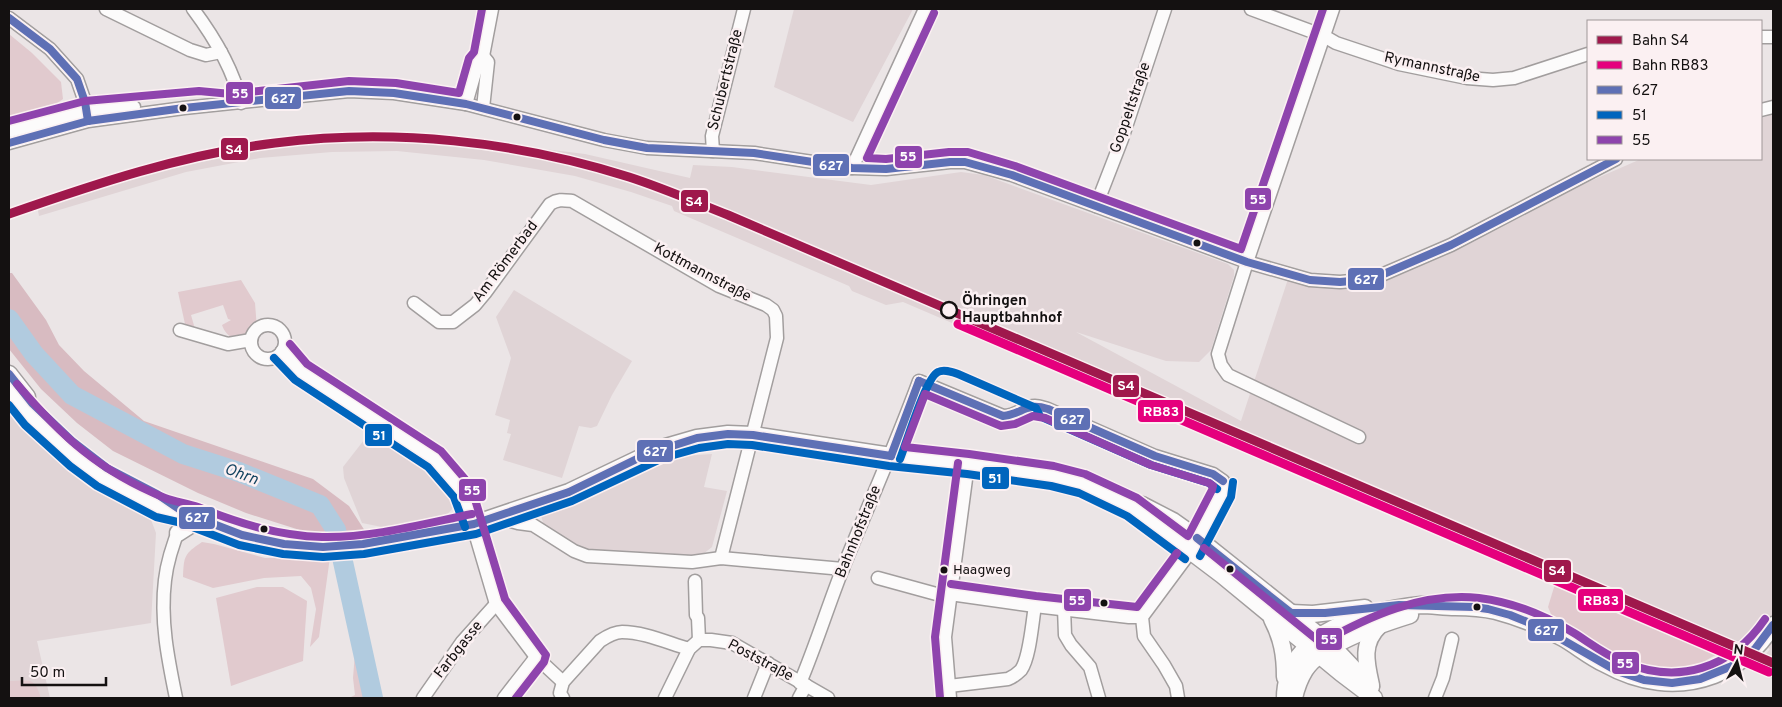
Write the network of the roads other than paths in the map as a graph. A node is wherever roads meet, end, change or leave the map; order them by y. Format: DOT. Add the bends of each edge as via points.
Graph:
graph roads {
  1 [pos="106,9"];
  2 [pos="193,9"];
  3 [pos="492,9"];
  4 [pos="744,9"];
  5 [pos="925,9"];
  6 [pos="1165,9"];
  7 [pos="1251,9"];
  8 [pos="1333,9"];
  9 [pos="9,18"];
  10 [pos="1324,36"];
  11 [pos="221,52"];
  12 [pos="1587,54"];
  13 [pos="483,56"];
  14 [pos="236,104"];
  15 [pos="466,104"];
  16 [pos="483,108"];
  17 [pos="87,116"];
  18 [pos="9,131"];
  19 [pos="9,143"];
  20 [pos="712,151"];
  21 [pos="1614,160"];
  22 [pos="852,168"];
  23 [pos="572,201"];
  24 [pos="1096,206"];
  25 [pos="1247,262"];
  26 [pos="414,303"];
  27 [pos="180,330"];
  28 [pos="251,340"];
  29 [pos="282,351"];
  30 [pos="9,374"];
  31 [pos="9,390"];
  32 [pos="753,435"];
  33 [pos="1359,438"];
  34 [pos="890,456"];
  35 [pos="968,464"];
  36 [pos="159,507"];
  37 [pos="185,513"];
  38 [pos="497,517"];
  39 [pos="207,522"];
  40 [pos="474,524"];
  41 [pos="178,533"];
  42 [pos="1194,544"];
  43 [pos="721,558"];
  44 [pos="843,569"];
  45 [pos="878,578"];
  46 [pos="695,581"];
  47 [pos="950,594"];
  48 [pos="496,604"];
  49 [pos="1422,605"];
  50 [pos="1035,606"];
  51 [pos="1454,607"];
  52 [pos="1064,608"];
  53 [pos="1268,613"];
  54 [pos="1291,613"];
  55 [pos="1142,617"];
  56 [pos="1773,625"];
  57 [pos="1379,626"];
  58 [pos="1452,639"];
  59 [pos="699,640"];
  60 [pos="1313,640"];
  61 [pos="689,649"];
  62 [pos="1327,651"];
  63 [pos="536,657"];
  64 [pos="768,663"];
  65 [pos="563,682"];
  66 [pos="803,684"];
  67 [pos="949,692"];
  68 [pos="1288,695"];
  69 [pos="1374,695"];
  70 [pos="176,698"];
  71 [pos="423,698"];
  72 [pos="504,698"];
  73 [pos="563,698"];
  74 [pos="665,698"];
  75 [pos="754,698"];
  76 [pos="799,698"];
  77 [pos="828,698"];
  78 [pos="1099,698"];
  79 [pos="1178,698"];
  80 [pos="1435,698"];
  1 -- 11 [label="street" via="190,50 206,54"];
  2 -- 11 [label="street"];
  3 -- 13 [label="street"];
  4 -- 20 [label="street, Schubertstraße" via="712,136"];
  5 -- 22 [label="street"];
  6 -- 24 [label="street, Goppeltstraße"];
  7 -- 10 [label="street, Rymannstraße"];
  8 -- 10 [label="street"];
  9 -- 17 [label="street" via="50,49 77,79"];
  10 -- 12 [label="street, Rymannstraße" via="1399,64 1493,80 1514,78"];
  10 -- 25 [label="street"];
  11 -- 14 [label="street" via="237,88"];
  13 -- 15 [label="street" via="478,62"];
  13 -- 16 [label="street" via="488,62"];
  14 -- 15 [label="street" via="349,91 394,93"];
  14 -- 17 [label="street"];
  15 -- 16 [label="street"];
  16 -- 20 [label="street" via="604,140 647,148"];
  17 -- 18 [label="street"];
  17 -- 19 [label="street"];
  20 -- 22 [label="street" via="754,152"];
  21 -- 25 [label="street" via="1451,245 1379,276 1340,282 1310,280"];
  22 -- 24 [label="street" via="886,169 965,162 1012,175"];
  23 -- 26 [label="street, Am Römerbad" via="556,200 550,204 485,293 453,322 439,322"];
  23 -- 32 [label="street, Kottmannstraße" via="719,286 773,310 777,338"];
  24 -- 25 [label="street"];
  25 -- 33 [label="street" via="1218,354 1222,366 1228,375 1240,382"];
  27 -- 28 [label="street" via="228,344"];
  28 -- 29 [label="street" via="254,352 260,357 272,358"];
  28 -- 29 [label="street" via="252,334 264,325 273,325 284,337"];
  29 -- 40 [label="street" via="300,372 435,460 463,492"];
  30 -- 37 [label="main road" via="32,403 72,441 107,468"];
  31 -- 36 [label="main road" via="32,418 77,459 102,477"];
  32 -- 34 [label="main road"];
  32 -- 38 [label="main road" via="697,438 659,449 573,490"];
  32 -- 43 [label="street"];
  34 -- 35 [label="main road"];
  34 -- 42 [label="street, Bahnhofstraße" via="919,381 1003,416 1013,416 1025,408 1036,406 1048,409 1155,456 1213,474 1223,481 1222,493"];
  34 -- 44 [label="street, Bahnhofstraße"];
  35 -- 42 [label="main road" via="1053,476 1082,484 1132,507"];
  35 -- 47 [label="street"];
  36 -- 37 [label="main road"];
  36 -- 41 [label="street" via="170,517"];
  37 -- 39 [label="main road"];
  37 -- 41 [label="street"];
  38 -- 40 [label="main road"];
  38 -- 43 [label="street" via="534,525 587,556 692,562"];
  39 -- 40 [label="main road" via="266,541 323,547 363,544"];
  39 -- 41 [label="main road" via="192,524"];
  40 -- 48 [label="street"];
  41 -- 70 [label="street" via="164,589 166,652"];
  42 -- 53 [label="main road"];
  42 -- 54 [label="main road"];
  42 -- 55 [label="street"];
  43 -- 44 [label="street"];
  44 -- 66 [label="street, Bahnhofstraße"];
  45 -- 47 [label="street" via="924,592"];
  46 -- 59 [label="street"];
  47 -- 50 [label="street"];
  47 -- 67 [label="street" via="945,637"];
  48 -- 63 [label="street"];
  48 -- 71 [label="street, Farbgasse" via="462,642"];
  49 -- 51 [label="main road"];
  49 -- 54 [label="main road"];
  49 -- 60 [label="main road" via="1350,620"];
  50 -- 52 [label="street"];
  50 -- 67 [label="street" via="1027,653 1022,668 1015,676"];
  51 -- 56 [label="main road" via="1496,611 1531,623 1563,638 1605,665 1648,681 1673,684 1693,681 1742,661 1754,651"];
  51 -- 57 [label="main road" via="1428,610"];
  52 -- 55 [label="street"];
  52 -- 78 [label="street" via="1065,635 1090,667"];
  53 -- 60 [label="main road"];
  53 -- 68 [label="main road" via="1282,642"];
  54 -- 60 [label="main road"];
  55 -- 79 [label="street" via="1144,636 1176,686"];
  57 -- 62 [label="main road"];
  57 -- 69 [label="main road" via="1366,644 1365,656"];
  58 -- 80 [label="street"];
  59 -- 61 [label="street"];
  59 -- 64 [label="street, Poststraße" via="732,643"];
  60 -- 62 [label="main road"];
  60 -- 68 [label="main road" via="1292,666"];
  61 -- 65 [label="street" via="621,632 600,641"];
  61 -- 74 [label="street"];
  62 -- 68 [label="main road" via="1306,669"];
  62 -- 69 [label="main road"];
  63 -- 65 [label="street"];
  63 -- 72 [label="street"];
  64 -- 66 [label="street, Poststraße"];
  64 -- 75 [label="street"];
  65 -- 73 [label="street" via="560,693"];
  66 -- 76 [label="street, Bahnhofstraße"];
  66 -- 77 [label="street, Poststraße"];
}
